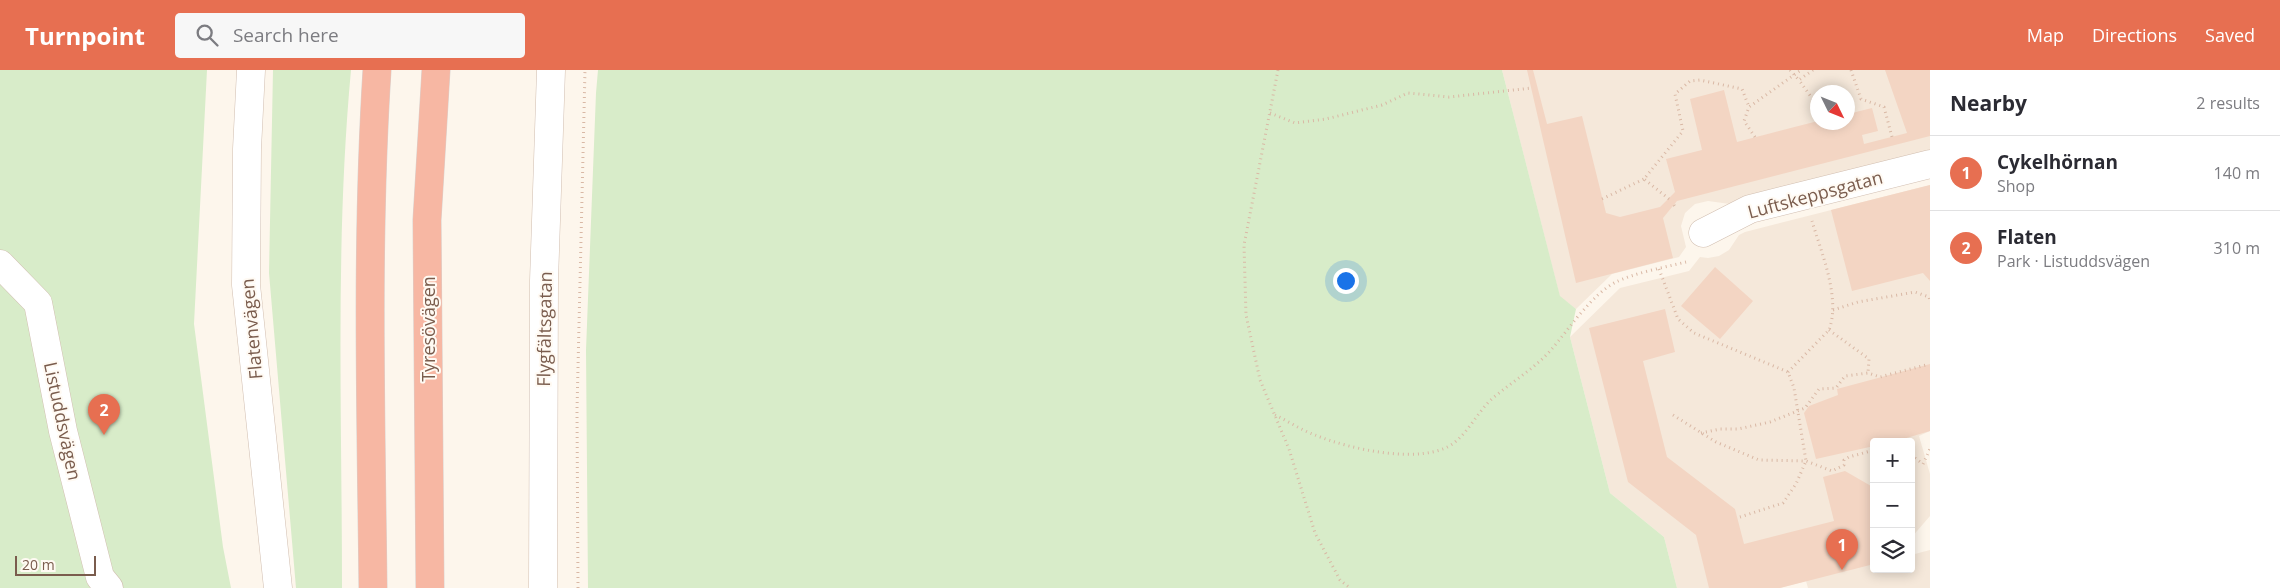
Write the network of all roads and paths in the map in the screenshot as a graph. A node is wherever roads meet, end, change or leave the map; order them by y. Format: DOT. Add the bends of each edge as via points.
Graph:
graph roads {
  1 [pos="252,70"];
  2 [pos="377,70"];
  3 [pos="436,70"];
  4 [pos="551,70"];
  5 [pos="585,70"];
  6 [pos="1278,70"];
  7 [pos="1790,70"];
  8 [pos="1801,70"];
  9 [pos="1814,70"];
  10 [pos="1851,70"];
  11 [pos="1795,74"];
  12 [pos="1799,80"];
  13 [pos="1532,88"];
  14 [pos="1810,95"];
  15 [pos="1749,107"];
  16 [pos="1270,114"];
  17 [pos="1755,137"];
  18 [pos="1892,137"];
  19 [pos="1930,164"];
  20 [pos="1644,179"];
  21 [pos="1669,198"];
  22 [pos="1602,199"];
  23 [pos="1810,213"];
  24 [pos="1703,233"];
  25 [pos="1686,262"];
  26 [pos="0,264"];
  27 [pos="1659,269"];
  28 [pos="1930,301"];
  29 [pos="1833,310"];
  30 [pos="1829,330"];
  31 [pos="1926,365"];
  32 [pos="1788,372"];
  33 [pos="1868,373"];
  34 [pos="1798,411"];
  35 [pos="1274,414"];
  36 [pos="1673,415"];
  37 [pos="1700,433"];
  38 [pos="1930,449"];
  39 [pos="1870,451"];
  40 [pos="1915,459"];
  41 [pos="1806,461"];
  42 [pos="1740,517"];
  43 [pos="109,588"];
  44 [pos="278,588"];
  45 [pos="373,588"];
  46 [pos="430,588"];
  47 [pos="543,588"];
  48 [pos="578,588"];
  49 [pos="1350,588"];
  1 -- 44 [label="street, Flatenvägen" via="247,149 246,285"];
  2 -- 45 [label="highway" via="370,178 369,299"];
  3 -- 46 [label="highway, Tyresövägen" via="428,220"];
  4 -- 47 [label="street, Flygfältsgatan" via="544,281"];
  5 -- 48 [label="path" via="577,400"];
  6 -- 16 [label="path"];
  7 -- 11 [label="path"];
  8 -- 11 [label="path"];
  9 -- 12 [label="path"];
  10 -- 18 [label="path" via="1861,100 1884,107"];
  11 -- 12 [label="path"];
  11 -- 15 [label="path"];
  12 -- 14 [label="path"];
  13 -- 16 [label="path" via="1449,97 1408,93 1382,105 1295,123"];
  15 -- 17 [label="path" via="1744,121"];
  15 -- 20 [label="path" via="1742,89 1700,80 1690,81 1675,94 1683,131"];
  16 -- 35 [label="path" via="1244,245 1246,316 1260,380"];
  19 -- 24 [label="street, Luftskeppsgatan" via="1750,209"];
  20 -- 21 [label="path"];
  20 -- 22 [label="path"];
  23 -- 29 [label="path" via="1833,299"];
  25 -- 27 [label="path"];
  26 -- 43 [label="street, Listuddsvägen" via="38,303 70,458 100,577"];
  27 -- 32 [label="path" via="1678,318 1694,333"];
  27 -- 35 [label="path" via="1617,282 1601,293 1538,365 1480,410 1469,429 1453,444 1435,453 1411,456 1349,446 1315,435"];
  28 -- 29 [label="path" via="1929,296 1915,292"];
  29 -- 30 [label="path"];
  30 -- 32 [label="path"];
  30 -- 33 [label="path" via="1869,359"];
  31 -- 33 [label="path" via="1880,377"];
  32 -- 34 [label="path"];
  33 -- 34 [label="path" via="1844,376 1836,388 1819,389 1805,408"];
  34 -- 37 [label="path" via="1770,422"];
  34 -- 41 [label="path"];
  35 -- 49 [label="path" via="1289,449 1315,533 1340,580"];
  36 -- 37 [label="path"];
  37 -- 41 [label="path" via="1760,460"];
  38 -- 40 [label="path" via="1923,464"];
  39 -- 41 [label="path" via="1849,457 1844,460 1844,465 1832,471"];
  41 -- 42 [label="path" via="1783,503"];
}
